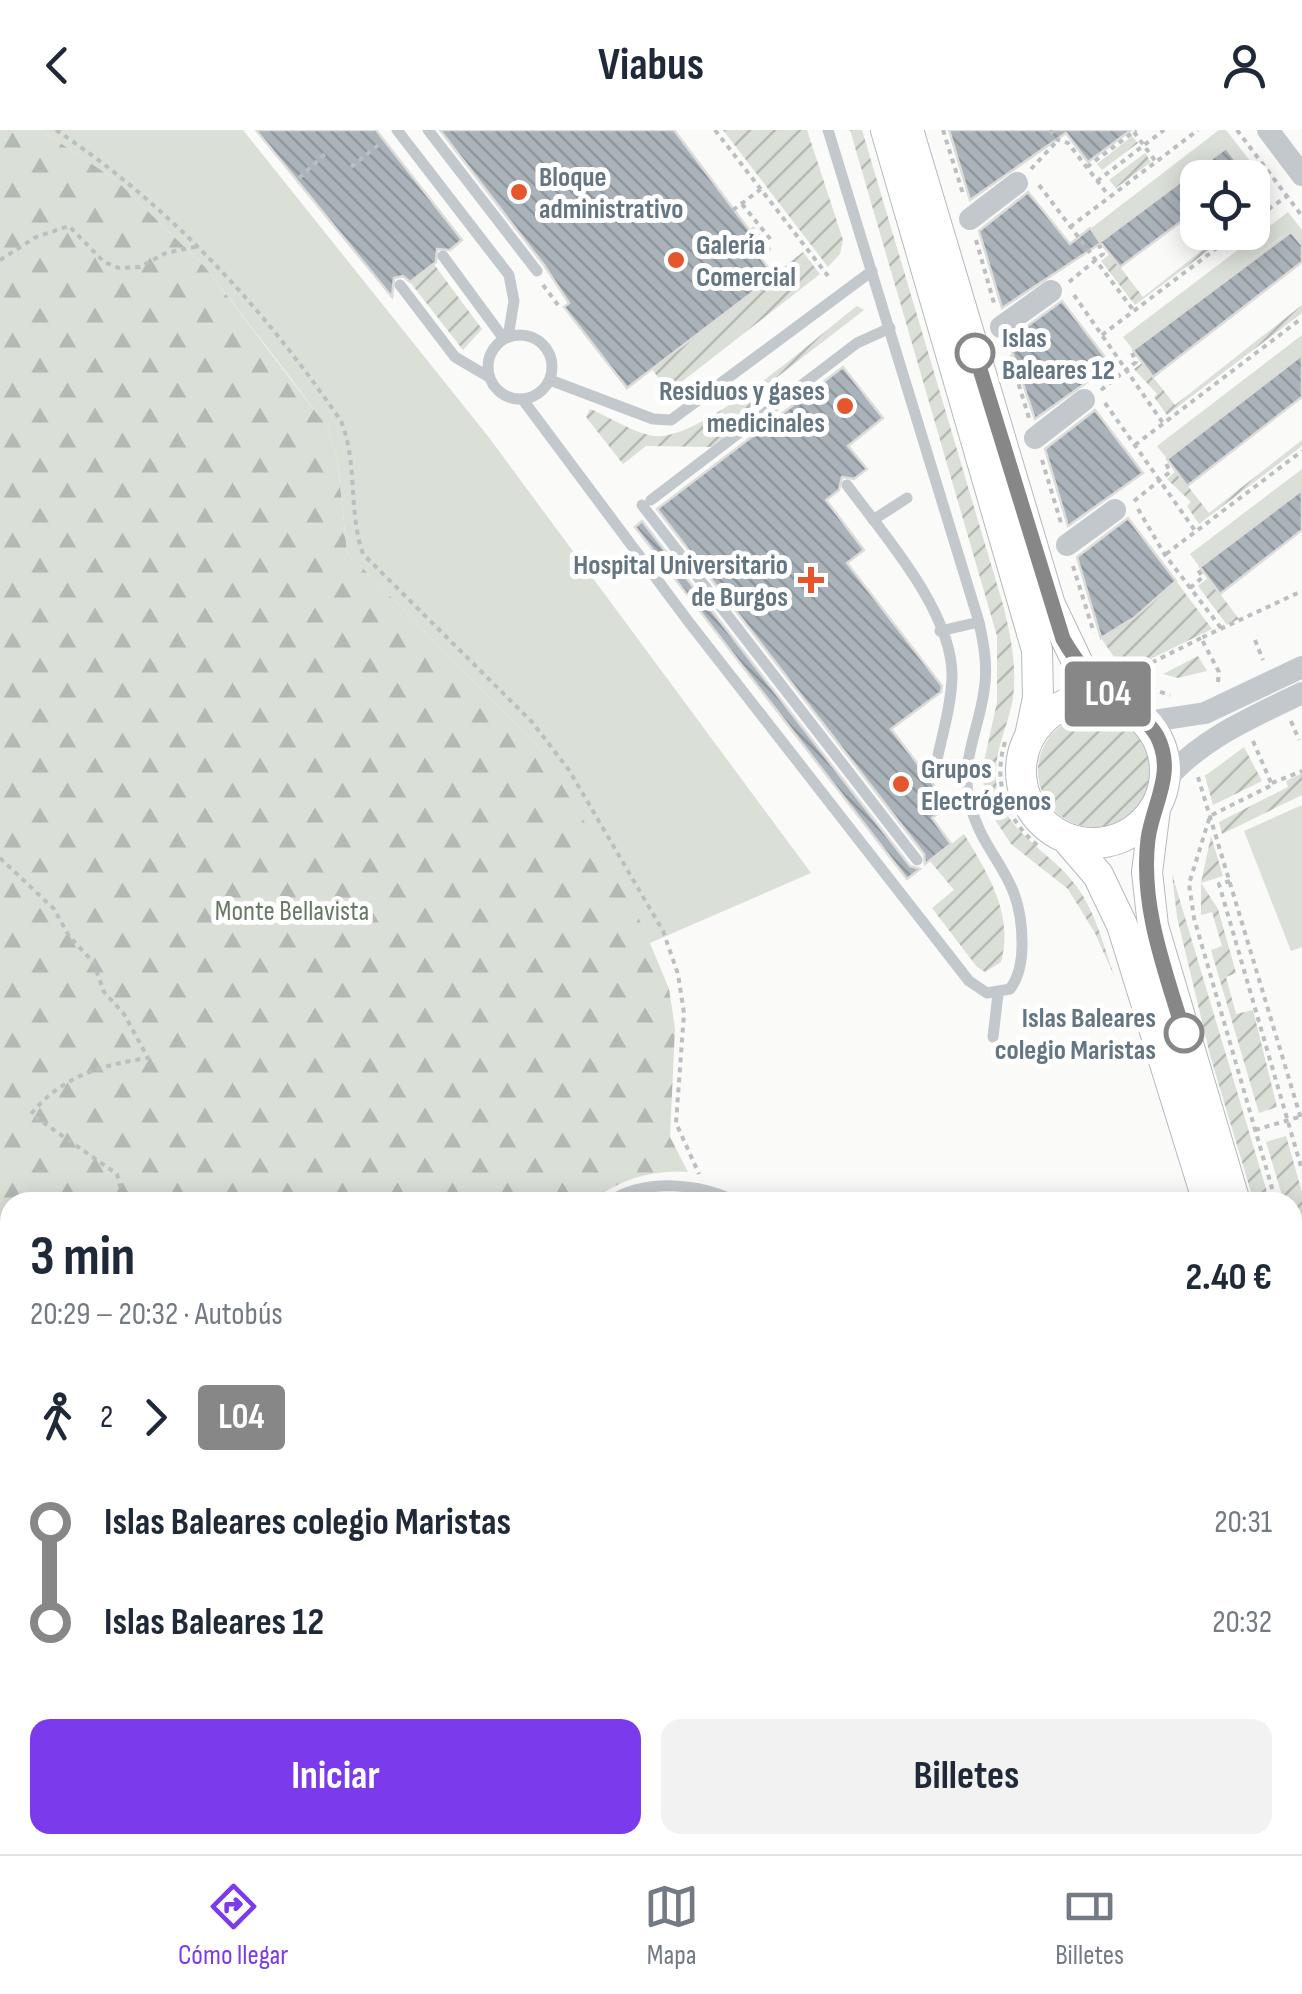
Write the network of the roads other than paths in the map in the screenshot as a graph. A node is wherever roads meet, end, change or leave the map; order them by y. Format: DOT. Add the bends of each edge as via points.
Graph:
graph roads {
  1 [pos="398,130"];
  2 [pos="428,130"];
  3 [pos="828,130"];
  4 [pos="886,130"];
  5 [pos="908,130"];
  6 [pos="1268,130"];
  7 [pos="1302,175"];
  8 [pos="1025,187"];
  9 [pos="970,219"];
  10 [pos="442,256"];
  11 [pos="872,271"];
  12 [pos="538,275"];
  13 [pos="400,286"];
  14 [pos="1059,296"];
  15 [pos="1001,327"];
  16 [pos="890,328"];
  17 [pos="506,338"];
  18 [pos="489,376"];
  19 [pos="550,380"];
  20 [pos="523,400"];
  21 [pos="1092,405"];
  22 [pos="1035,438"];
  23 [pos="847,485"];
  24 [pos="907,498"];
  25 [pos="1123,514"];
  26 [pos="873,520"];
  27 [pos="1067,544"];
  28 [pos="979,622"];
  29 [pos="940,632"];
  30 [pos="1302,667"];
  31 [pos="1121,690"];
  32 [pos="1302,693"];
  33 [pos="1146,722"];
  34 [pos="1030,736"];
  35 [pos="935,769"];
  36 [pos="1165,780"];
  37 [pos="1154,810"];
  38 [pos="1066,838"];
  39 [pos="917,860"];
  40 [pos="998,994"];
  41 [pos="993,1037"];
  42 [pos="685,1188"];
  43 [pos="631,1192"];
  44 [pos="682,1192"];
  45 [pos="710,1192"];
  46 [pos="1219,1192"];
  47 [pos="1219,1192"];
  1 -- 17 [label="lane" via="509,275 514,301"];
  2 -- 12 [label="lane"];
  3 -- 11 [label="lane"];
  4 -- 34 [label="main road" via="1037,650"];
  5 -- 31 [label="main road" via="1050,605 1080,670"];
  6 -- 7 [label="street"];
  8 -- 9 [label="street"];
  10 -- 17 [label="lane"];
  11 -- 16 [label="lane"];
  11 -- 19 [label="lane" via="670,420"];
  13 -- 18 [label="lane" via="456,357"];
  14 -- 15 [label="street"];
  16 -- 28 [label="lane"];
  16 -- 39 [label="lane" via="857,343 784,406 646,503"];
  17 -- 18 [label="lane" via="492,351"];
  17 -- 19 [label="lane" via="527,336 544,345 552,361"];
  18 -- 20 [label="lane" via="498,392"];
  19 -- 20 [label="lane"];
  20 -- 40 [label="lane" via="969,982"];
  21 -- 22 [label="street"];
  23 -- 26 [label="lane"];
  24 -- 26 [label="lane"];
  25 -- 27 [label="street"];
  26 -- 29 [label="lane" via="912,572"];
  28 -- 29 [label="lane"];
  28 -- 40 [label="lane" via="985,686 967,788 976,823 1010,876 1022,918 1017,974 1010,989"];
  29 -- 35 [label="lane" via="952,677"];
  30 -- 33 [label="street" via="1205,713"];
  31 -- 33 [label="main road"];
  31 -- 34 [label="main road" via="1071,702"];
  32 -- 36 [label="street" via="1224,732"];
  33 -- 36 [label="main road" via="1164,755"];
  34 -- 38 [label="main road" via="1021,772 1028,801 1046,826"];
  36 -- 37 [label="main road"];
  37 -- 38 [label="main road" via="1115,840"];
  37 -- 47 [label="main road" via="1146,872 1152,919"];
  38 -- 46 [label="main road" via="1098,875 1122,925"];
  40 -- 41 [label="lane"];
  42 -- 43 [label="lane"];
  42 -- 44 [label="lane"];
  42 -- 45 [label="lane"];
}
